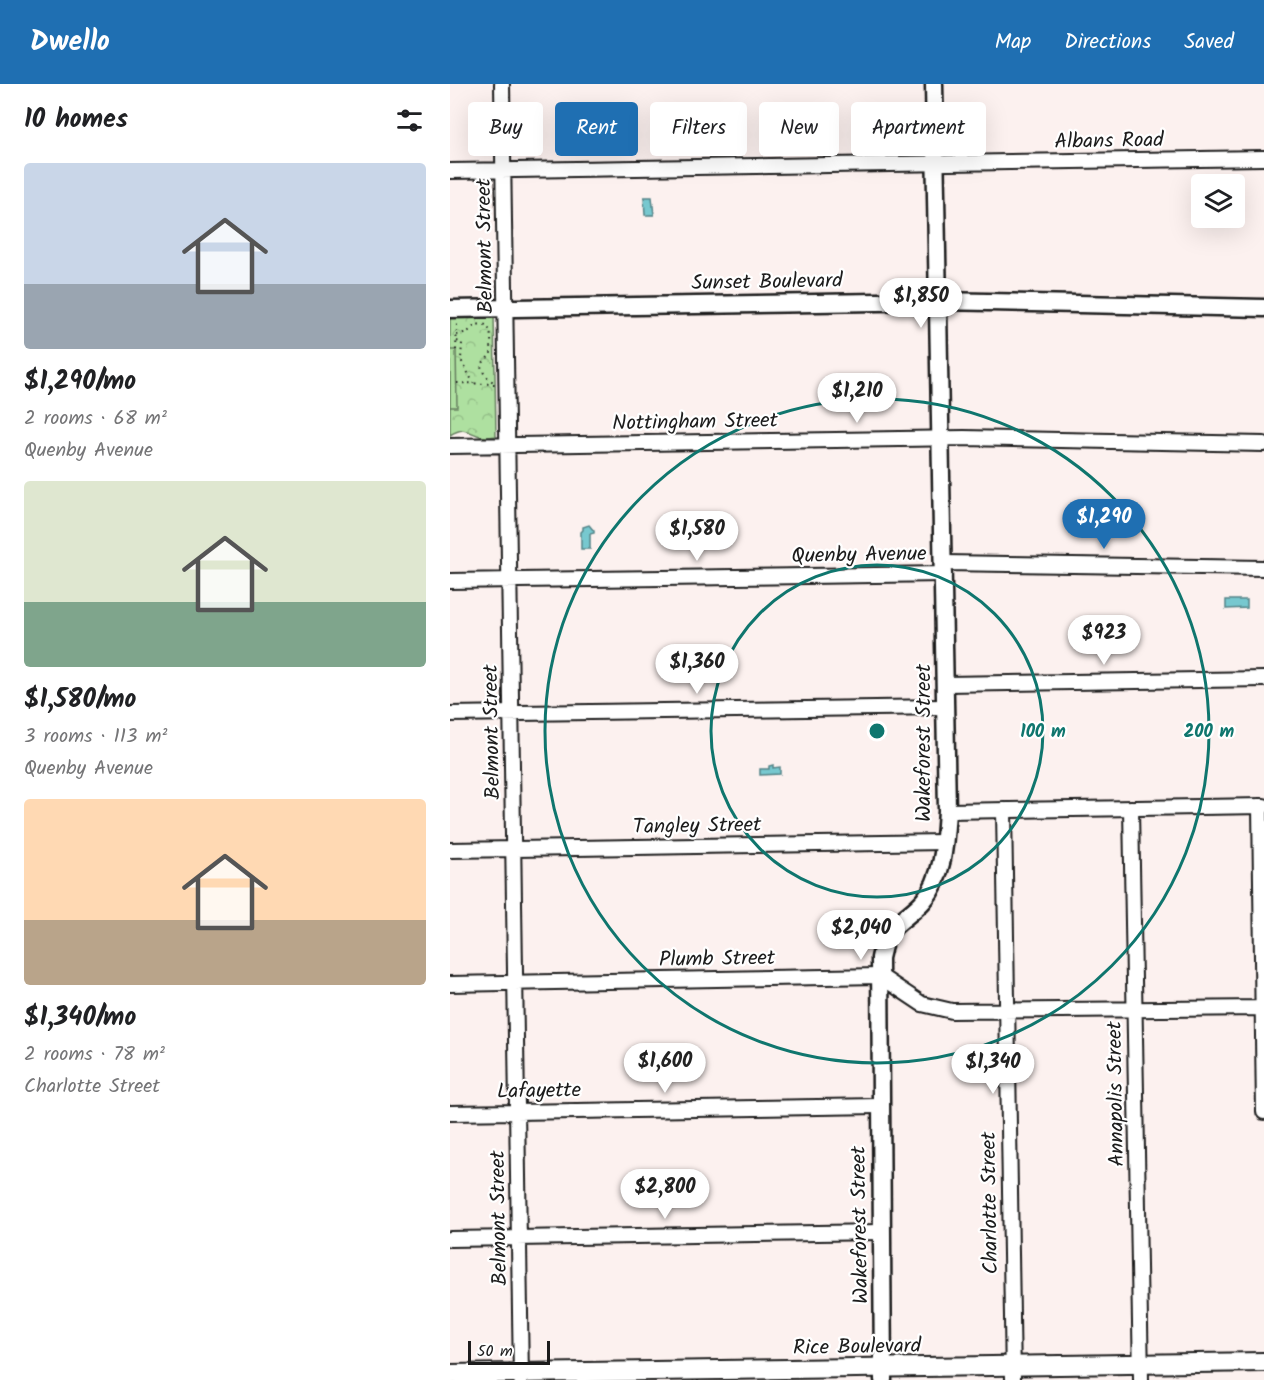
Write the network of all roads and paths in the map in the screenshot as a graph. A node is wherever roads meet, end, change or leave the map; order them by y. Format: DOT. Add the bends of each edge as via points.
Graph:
graph roads {
  1 [pos="502,84"];
  2 [pos="934,84"];
  3 [pos="1264,158"];
  4 [pos="936,164"];
  5 [pos="450,171"];
  6 [pos="504,171"];
  7 [pos="938,301"];
  8 [pos="506,307"];
  9 [pos="1264,308"];
  10 [pos="453,309"];
  11 [pos="457,335"];
  12 [pos="457,341"];
  13 [pos="456,350"];
  14 [pos="457,383"];
  15 [pos="474,384"];
  16 [pos="941,438"];
  17 [pos="1264,444"];
  18 [pos="507,445"];
  19 [pos="450,446"];
  20 [pos="1264,568"];
  21 [pos="944,569"];
  22 [pos="510,580"];
  23 [pos="450,581"];
  24 [pos="1264,679"];
  25 [pos="945,684"];
  26 [pos="944,707"];
  27 [pos="450,714"];
  28 [pos="512,714"];
  29 [pos="1262,806"];
  30 [pos="1131,808"];
  31 [pos="1004,810"];
  32 [pos="947,811"];
  33 [pos="945,842"];
  34 [pos="514,849"];
  35 [pos="450,850"];
  36 [pos="880,976"];
  37 [pos="516,983"];
  38 [pos="450,984"];
  39 [pos="1263,1008"];
  40 [pos="1134,1009"];
  41 [pos="1007,1011"];
  42 [pos="880,1106"];
  43 [pos="518,1112"];
  44 [pos="1264,1112"];
  45 [pos="450,1113"];
  46 [pos="881,1233"];
  47 [pos="519,1238"];
  48 [pos="450,1239"];
  49 [pos="1264,1362"];
  50 [pos="1140,1372"];
  51 [pos="1013,1373"];
  52 [pos="450,1374"];
  53 [pos="883,1374"];
  54 [pos="521,1377"];
  1 -- 6 [label="street, Belmont Street"];
  2 -- 4 [label="street, Wakeforest Street"];
  3 -- 4 [label="street, Albans Road"];
  4 -- 6 [label="street, Albans Road"];
  4 -- 7 [label="street, Wakeforest Street"];
  5 -- 6 [label="street, Albans Road"];
  6 -- 8 [label="street, Belmont Street"];
  7 -- 8 [label="street, Sunset Boulevard"];
  7 -- 9 [label="street, Sunset Boulevard"];
  7 -- 16 [label="street, Wakeforest Street"];
  8 -- 10 [label="street, Sunset Boulevard"];
  8 -- 18 [label="street, Belmont Street"];
  10 -- 11 [label="path"];
  11 -- 12 [label="path"];
  11 -- 15 [label="path" via="482,325 491,332 491,354 482,370 495,384"];
  12 -- 13 [label="path"];
  12 -- 15 [label="path" via="462,343 461,360"];
  14 -- 15 [label="path"];
  16 -- 17 [label="street, Nottingham Street"];
  16 -- 18 [label="street, Nottingham Street"];
  16 -- 21 [label="street, Wakeforest Street"];
  18 -- 19 [label="street, Nottingham Street"];
  18 -- 22 [label="street, Belmont Street"];
  20 -- 21 [label="street, Quenby Avenue"];
  21 -- 22 [label="street, Quenby Avenue"];
  21 -- 25 [label="street, Wakeforest Street"];
  22 -- 23 [label="street, Quenby Avenue"];
  22 -- 28 [label="street, Belmont Street"];
  24 -- 25 [label="street"];
  25 -- 26 [label="street, Wakeforest Street"];
  26 -- 28 [label="street"];
  26 -- 32 [label="street, Wakeforest Street"];
  27 -- 28 [label="street"];
  28 -- 34 [label="street, Belmont Street"];
  29 -- 30 [label="street"];
  29 -- 39 [label="street"];
  30 -- 31 [label="street"];
  30 -- 40 [label="street, Annapolis Street"];
  31 -- 32 [label="street"];
  31 -- 41 [label="street, Charlotte Street"];
  32 -- 33 [label="street, Wakeforest Street"];
  33 -- 34 [label="street, Tangley Street"];
  33 -- 36 [label="street, Wakeforest Street" via="931,890 884,942"];
  34 -- 35 [label="street, Tangley Street"];
  34 -- 37 [label="street, Belmont Street"];
  36 -- 37 [label="street, Plumb Street"];
  36 -- 41 [label="street" via="936,1009"];
  36 -- 42 [label="street, Wakeforest Street"];
  37 -- 38 [label="street, Plumb Street"];
  37 -- 43 [label="street, Belmont Street"];
  39 -- 40 [label="street"];
  39 -- 44 [label="street"];
  40 -- 41 [label="street"];
  40 -- 50 [label="street, Annapolis Street"];
  41 -- 51 [label="street, Charlotte Street"];
  42 -- 43 [label="street, Lafayette"];
  42 -- 46 [label="street, Wakeforest Street"];
  43 -- 45 [label="street, Lafayette"];
  43 -- 47 [label="street, Belmont Street"];
  46 -- 47 [label="street"];
  46 -- 53 [label="street, Wakeforest Street"];
  47 -- 48 [label="street"];
  47 -- 54 [label="street, Belmont Street"];
  49 -- 50 [label="main road, Rice Boulevard"];
  50 -- 51 [label="main road, Rice Boulevard"];
  51 -- 53 [label="main road, Rice Boulevard"];
  52 -- 54 [label="main road, Rice Boulevard"];
  53 -- 54 [label="main road, Rice Boulevard"];
}
